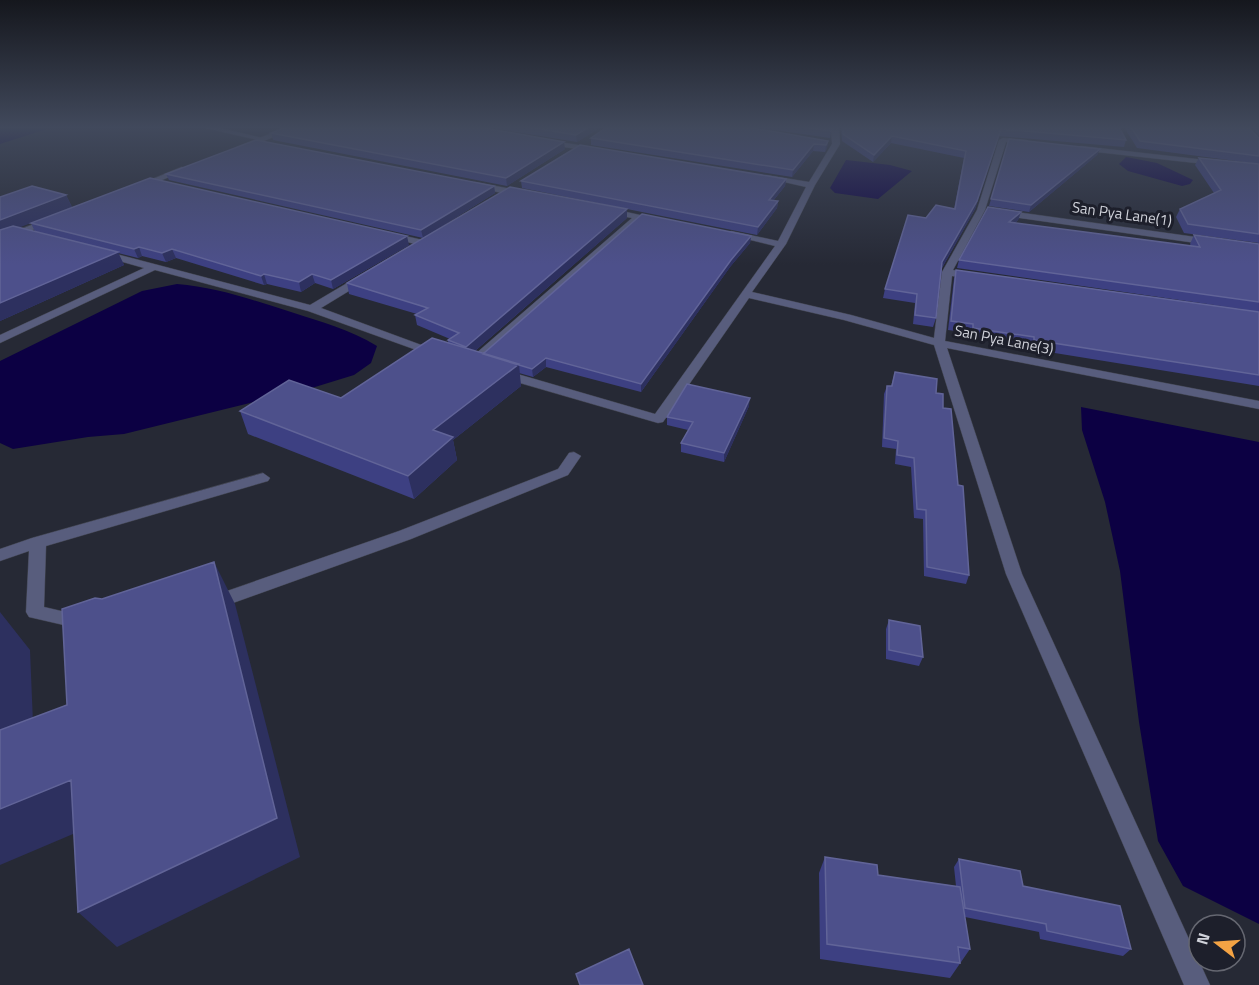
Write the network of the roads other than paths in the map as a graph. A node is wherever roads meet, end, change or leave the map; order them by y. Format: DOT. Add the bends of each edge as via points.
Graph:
graph roads {
  1 [pos="172,173"];
  2 [pos="817,173"];
  3 [pos="991,173"];
  4 [pos="753,175"];
  5 [pos="151,181"];
  6 [pos="462,182"];
  7 [pos="518,185"];
  8 [pos="811,185"];
  9 [pos="174,186"];
  10 [pos="129,190"];
  11 [pos="507,191"];
  12 [pos="529,195"];
  13 [pos="498,197"];
  14 [pos="594,208"];
  15 [pos="981,210"];
  16 [pos="63,216"];
  17 [pos="638,217"];
  18 [pos="671,223"];
  19 [pos="19,233"];
  20 [pos="378,233"];
  21 [pos="726,233"];
  22 [pos="433,237"];
  23 [pos="42,238"];
  24 [pos="0,240"];
  25 [pos="424,243"];
  26 [pos="782,244"];
  27 [pos="1224,244"];
  28 [pos="414,249"];
  29 [pos="86,250"];
  30 [pos="154,267"];
  31 [pos="947,272"];
  32 [pos="373,273"];
  33 [pos="982,277"];
  34 [pos="746,294"];
  35 [pos="312,309"];
  36 [pos="0,339"];
  37 [pos="939,343"];
  38 [pos="471,364"];
  39 [pos="1259,405"];
  40 [pos="574,456"];
  41 [pos="263,478"];
  42 [pos="38,542"];
  43 [pos="0,555"];
  44 [pos="196,609"];
  45 [pos="98,626"];
  46 [pos="1197,985"];
  1 -- 5 [label="street"];
  2 -- 8 [label="street"];
  3 -- 15 [label="street"];
  4 -- 8 [label="street"];
  5 -- 9 [label="street"];
  5 -- 10 [label="street"];
  6 -- 11 [label="street"];
  7 -- 11 [label="street"];
  8 -- 26 [label="street"];
  11 -- 12 [label="street"];
  11 -- 13 [label="street"];
  14 -- 17 [label="street"];
  15 -- 27 [label="street, San Pya Lane(1)"];
  15 -- 31 [label="street"];
  16 -- 19 [label="street"];
  17 -- 18 [label="street"];
  17 -- 38 [label="street"];
  19 -- 23 [label="street"];
  19 -- 24 [label="street"];
  20 -- 25 [label="street"];
  21 -- 26 [label="street"];
  22 -- 25 [label="street"];
  25 -- 28 [label="street"];
  26 -- 34 [label="street"];
  29 -- 30 [label="street"];
  30 -- 35 [label="street"];
  30 -- 36 [label="street"];
  31 -- 33 [label="street"];
  31 -- 37 [label="street"];
  32 -- 35 [label="street"];
  34 -- 37 [label="street, San Pya Lane(3)"];
  34 -- 38 [label="street" via="658,419"];
  35 -- 38 [label="street"];
  37 -- 39 [label="street, San Pya Lane(3)"];
  37 -- 46 [label="street" via="1014,574"];
  40 -- 44 [label="street" via="563,472 405,535"];
  41 -- 42 [label="street"];
  42 -- 43 [label="street"];
  42 -- 45 [label="street" via="35,612"];
}
